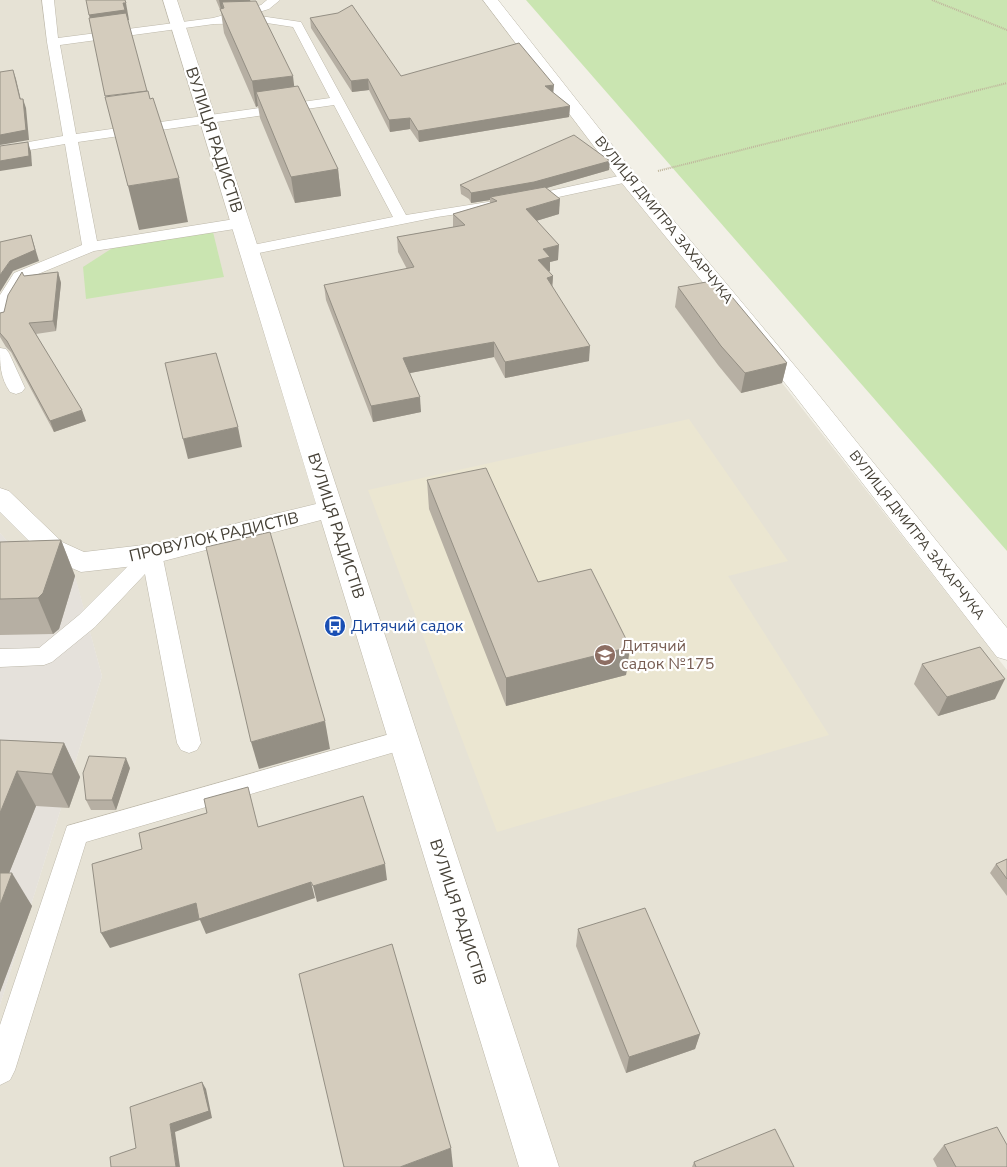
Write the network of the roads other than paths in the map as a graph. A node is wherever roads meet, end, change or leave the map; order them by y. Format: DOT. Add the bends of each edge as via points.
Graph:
graph roads {
  1 [pos="48,0"];
  2 [pos="170,0"];
  3 [pos="274,0"];
  4 [pos="490,0"];
  5 [pos="214,21"];
  6 [pos="178,25"];
  7 [pos="54,42"];
  8 [pos="338,101"];
  9 [pos="207,119"];
  10 [pos="71,139"];
  11 [pos="0,151"];
  12 [pos="628,178"];
  13 [pos="401,219"];
  14 [pos="240,223"];
  15 [pos="90,247"];
  16 [pos="249,250"];
  17 [pos="0,318"];
  18 [pos="0,353"];
  19 [pos="16,388"];
  20 [pos="0,497"];
  21 [pos="331,509"];
  22 [pos="152,554"];
  23 [pos="68,556"];
  24 [pos="34,561"];
  25 [pos="1007,649"];
  26 [pos="0,658"];
  27 [pos="404,740"];
  28 [pos="190,743"];
  29 [pos="0,1070"];
  30 [pos="539,1167"];
  1 -- 7 [label="lane"];
  2 -- 6 [label="street, ВУЛИЦЯ РАДИСТІВ"];
  3 -- 5 [label="lane" via="265,7"];
  4 -- 12 [label="street, ВУЛИЦЯ ДМИТРА ЗАХАРЧУКА"];
  5 -- 6 [label="lane"];
  5 -- 8 [label="lane" via="268,20 297,24"];
  6 -- 7 [label="lane"];
  6 -- 9 [label="street, ВУЛИЦЯ РАДИСТІВ"];
  7 -- 10 [label="lane"];
  8 -- 9 [label="lane"];
  8 -- 13 [label="lane"];
  9 -- 10 [label="lane"];
  9 -- 14 [label="street, ВУЛИЦЯ РАДИСТІВ"];
  10 -- 11 [label="lane"];
  10 -- 15 [label="lane"];
  12 -- 13 [label="lane" via="526,200"];
  12 -- 25 [label="street, ВУЛИЦЯ ДМИТРА ЗАХАРЧУКА" via="797,382"];
  13 -- 16 [label="lane"];
  14 -- 15 [label="lane"];
  14 -- 16 [label="street, ВУЛИЦЯ РАДИСТІВ"];
  15 -- 17 [label="lane" via="20,276 2,305"];
  16 -- 21 [label="street, ВУЛИЦЯ РАДИСТІВ"];
  18 -- 19 [label="lane"];
  20 -- 23 [label="street, ПРОВУЛОК РАДИСТІВ" via="53,549"];
  21 -- 22 [label="street, ПРОВУЛОК РАДИСТІВ"];
  21 -- 27 [label="street, ВУЛИЦЯ РАДИСТІВ"];
  22 -- 23 [label="street, ПРОВУЛОК РАДИСТІВ" via="81,562"];
  22 -- 26 [label="lane" via="87,621 44,656"];
  22 -- 28 [label="lane"];
  23 -- 24 [label="lane"];
  27 -- 29 [label="lane" via="76,834"];
  27 -- 30 [label="street, ВУЛИЦЯ РАДИСТІВ"];
}
